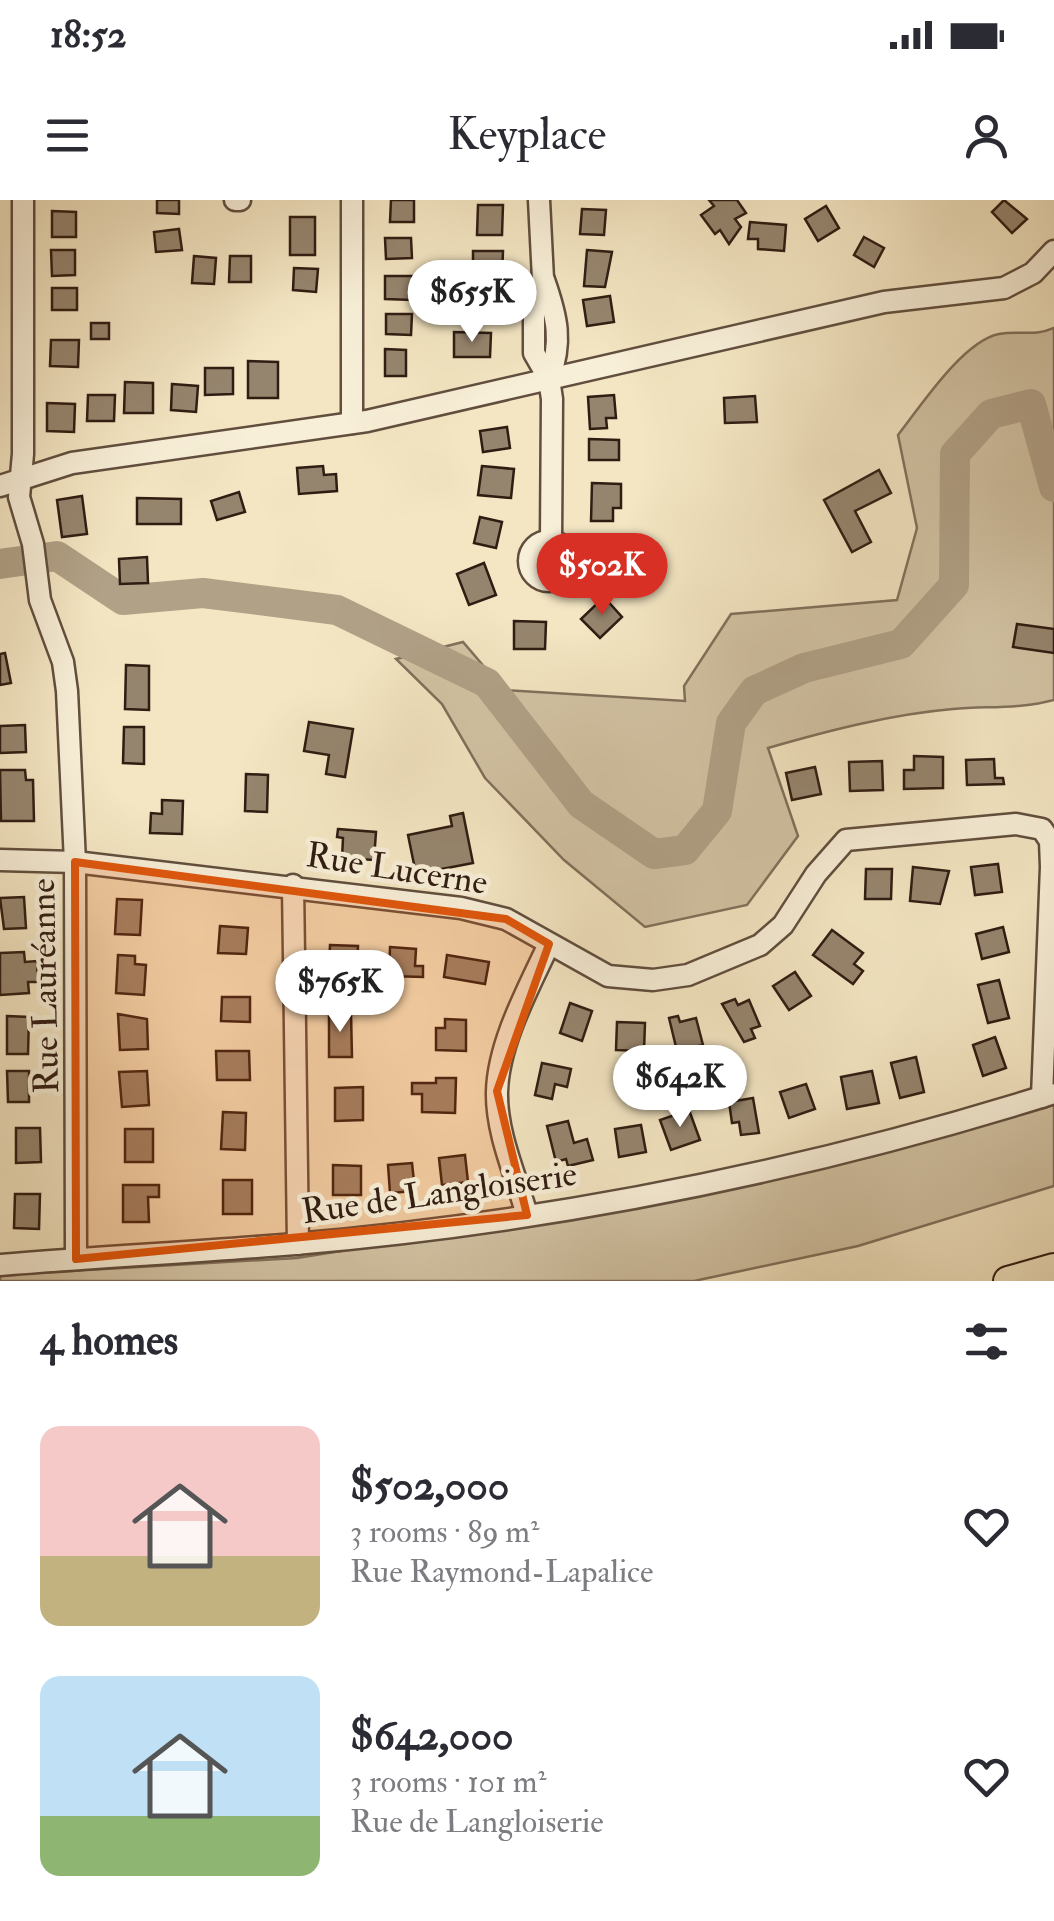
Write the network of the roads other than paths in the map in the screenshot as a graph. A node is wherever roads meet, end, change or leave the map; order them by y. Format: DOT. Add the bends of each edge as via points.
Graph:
graph roads {
  1 [pos="23,200"];
  2 [pos="352,200"];
  3 [pos="540,200"];
  4 [pos="1054,251"];
  5 [pos="549,379"];
  6 [pos="352,423"];
  7 [pos="21,478"];
  8 [pos="0,486"];
  9 [pos="551,541"];
  10 [pos="0,860"];
  11 [pos="75,862"];
  12 [pos="293,885"];
  13 [pos="549,944"];
  14 [pos="1048,1095"];
  15 [pos="527,1215"];
  16 [pos="298,1244"];
  17 [pos="76,1259"];
  18 [pos="0,1266"];
  19 [pos="1054,1268"];
  20 [pos="1008,1281"];
  1 -- 7 [label="street, Rue Lauréanne"];
  2 -- 6 [label="street"];
  3 -- 5 [label="street" via="543,280 560,352"];
  4 -- 5 [label="street" via="1033,273 1004,288 884,302"];
  5 -- 6 [label="street"];
  5 -- 9 [label="street"];
  6 -- 7 [label="street" via="84,461"];
  7 -- 8 [label="street"];
  7 -- 11 [label="street, Rue Lauréanne" via="19,497 66,676"];
  10 -- 11 [label="street, Rue Lucerne"];
  11 -- 12 [label="street, Rue Lucerne"];
  11 -- 17 [label="street, Rue Lauréanne"];
  12 -- 13 [label="street, Rue Lucerne" via="506,919"];
  12 -- 16 [label="street"];
  13 -- 14 [label="street, Rue Lucerne" via="608,976 688,975 760,945 783,926 846,840 1016,824 1042,829 1051,867"];
  13 -- 15 [label="street" via="524,998 497,1091"];
  14 -- 15 [label="street, Rue de Langloiserie" via="691,1188"];
  15 -- 16 [label="street, Rue de Langloiserie"];
  16 -- 17 [label="street, Rue de Langloiserie"];
  17 -- 18 [label="street, Rue de Langloiserie"];
  19 -- 20 [label="highway"];
}
